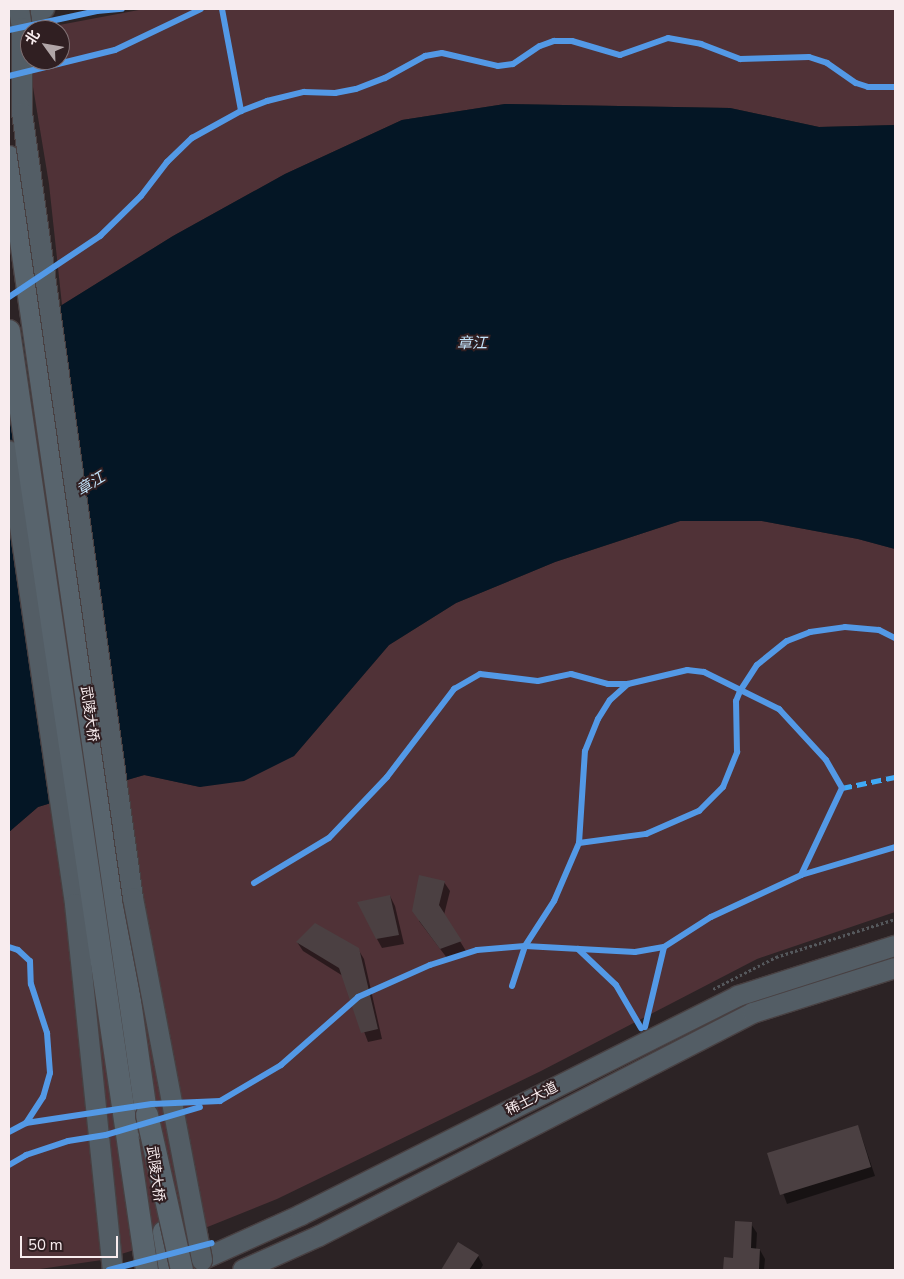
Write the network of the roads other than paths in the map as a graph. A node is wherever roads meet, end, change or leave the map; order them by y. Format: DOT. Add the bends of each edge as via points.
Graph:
graph roads {
  1 [pos="19,9"];
  2 [pos="9,16"];
  3 [pos="45,16"];
  4 [pos="9,157"];
  5 [pos="9,331"];
  6 [pos="9,451"];
  7 [pos="895,946"];
  8 [pos="895,968"];
  9 [pos="147,1115"];
  10 [pos="124,1117"];
  11 [pos="196,1267"];
  12 [pos="113,1270"];
  13 [pos="138,1270"];
  14 [pos="147,1270"];
  15 [pos="170,1270"];
  16 [pos="176,1270"];
  17 [pos="243,1270"];
  1 -- 11 [label="street, bridge" via="22,113 133,898"];
  2 -- 3 [label="street"];
  4 -- 9 [label="main road, 武陵大桥"];
  5 -- 10 [label="main road, 武陵大桥"];
  6 -- 12 [label="street" via="76,904"];
  7 -- 11 [label="street, 稀土大道" via="738,996"];
  8 -- 17 [label="street, 稀土大道" via="753,1013 319,1236"];
  9 -- 11 [label="main road, bridge"];
  9 -- 15 [label="main road, 武陵大桥, bridge"];
  10 -- 13 [label="main road"];
  10 -- 14 [label="main road, 武陵大桥"];
  11 -- 16 [label="street, 稀土大道"];
}
